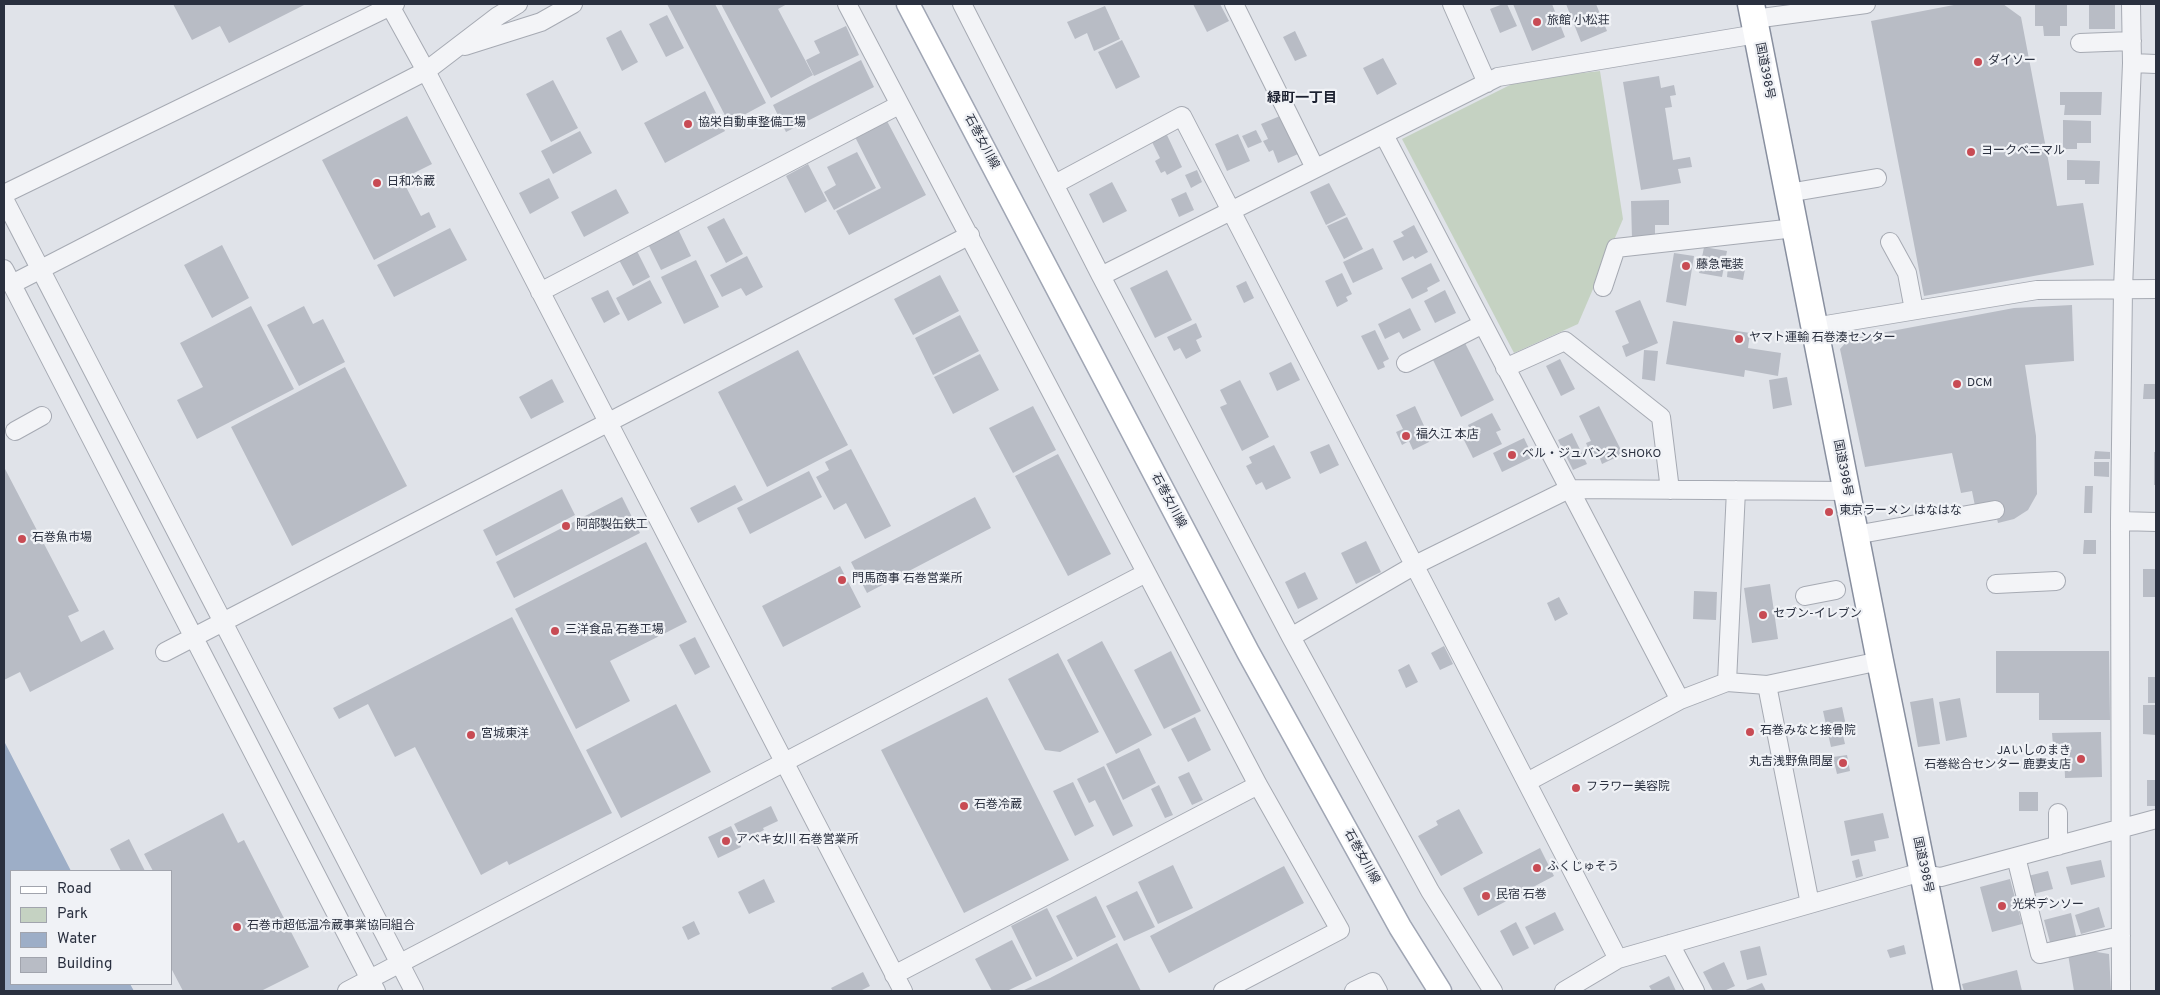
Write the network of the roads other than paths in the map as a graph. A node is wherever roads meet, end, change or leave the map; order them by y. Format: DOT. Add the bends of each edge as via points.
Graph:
graph roads {
  1 [pos="391,4"];
  2 [pos="518,4"];
  3 [pos="573,4"];
  4 [pos="847,4"];
  5 [pos="908,4"];
  6 [pos="962,4"];
  7 [pos="1234,4"];
  8 [pos="1452,4"];
  9 [pos="1866,4"];
  10 [pos="2131,4"];
  11 [pos="1754,19"];
  12 [pos="2132,41"];
  13 [pos="2080,43"];
  14 [pos="451,51"];
  15 [pos="2132,63"];
  16 [pos="2156,64"];
  17 [pos="426,71"];
  18 [pos="1487,83"];
  19 [pos="899,105"];
  20 [pos="1384,135"];
  21 [pos="1315,168"];
  22 [pos="1878,178"];
  23 [pos="1055,184"];
  24 [pos="1788,193"];
  25 [pos="4,194"];
  26 [pos="4,199"];
  27 [pos="1230,210"];
  28 [pos="1794,228"];
  29 [pos="970,235"];
  30 [pos="1890,242"];
  31 [pos="40,269"];
  32 [pos="8,276"];
  33 [pos="1101,276"];
  34 [pos="1603,287"];
  35 [pos="2124,289"];
  36 [pos="2156,290"];
  37 [pos="540,292"];
  38 [pos="1914,310"];
  39 [pos="1482,324"];
  40 [pos="1814,327"];
  41 [pos="1406,363"];
  42 [pos="1505,368"];
  43 [pos="42,416"];
  44 [pos="608,424"];
  45 [pos="15,431"];
  46 [pos="1569,489"];
  47 [pos="1670,490"];
  48 [pos="1736,490"];
  49 [pos="1846,491"];
  50 [pos="1995,510"];
  51 [pos="2120,521"];
  52 [pos="2156,522"];
  53 [pos="1855,535"];
  54 [pos="1416,565"];
  55 [pos="1146,573"];
  56 [pos="2056,581"];
  57 [pos="1996,584"];
  58 [pos="1836,590"];
  59 [pos="1805,596"];
  60 [pos="222,622"];
  61 [pos="194,636"];
  62 [pos="1291,637"];
  63 [pos="165,652"];
  64 [pos="1880,661"];
  65 [pos="1727,682"];
  66 [pos="1768,684"];
  67 [pos="1680,700"];
  68 [pos="784,762"];
  69 [pos="1527,782"];
  70 [pos="1258,785"];
  71 [pos="2058,813"];
  72 [pos="2156,819"];
  73 [pos="2122,830"];
  74 [pos="2058,846"];
  75 [pos="2016,857"];
  76 [pos="1924,874"];
  77 [pos="1810,904"];
  78 [pos="2121,936"];
  79 [pos="1670,944"];
  80 [pos="1618,958"];
  81 [pos="400,963"];
  82 [pos="894,974"];
  83 [pos="373,985"];
  84 [pos="347,991"];
  85 [pos="414,991"];
  86 [pos="903,991"];
  87 [pos="1222,991"];
  88 [pos="1354,991"];
  89 [pos="1378,991"];
  90 [pos="1440,991"];
  91 [pos="1494,991"];
  92 [pos="1564,991"];
  93 [pos="1695,991"];
  94 [pos="1947,991"];
  95 [pos="2121,991"];
  1 -- 17 [label="street"];
  1 -- 25 [label="street"];
  2 -- 14 [label="street"];
  3 -- 14 [label="street" via="542,22"];
  4 -- 19 [label="street"];
  5 -- 90 [label="main road, 石巻女川線" via="1248,652 1400,927"];
  6 -- 23 [label="street"];
  7 -- 21 [label="street"];
  8 -- 18 [label="street"];
  9 -- 11 [label="street"];
  10 -- 12 [label="street"];
  11 -- 18 [label="street" via="1498,77"];
  11 -- 24 [label="highway, 国道398号"];
  12 -- 13 [label="street"];
  12 -- 15 [label="street"];
  14 -- 17 [label="street"];
  15 -- 16 [label="street"];
  15 -- 35 [label="street"];
  17 -- 31 [label="street"];
  17 -- 37 [label="street"];
  18 -- 20 [label="street"];
  19 -- 29 [label="street"];
  19 -- 37 [label="street"];
  20 -- 21 [label="street"];
  20 -- 39 [label="street"];
  21 -- 27 [label="street"];
  22 -- 24 [label="street"];
  23 -- 27 [label="street" via="1182,116"];
  23 -- 33 [label="street"];
  24 -- 28 [label="highway, 国道398号"];
  26 -- 31 [label="street"];
  27 -- 33 [label="street"];
  27 -- 54 [label="street"];
  28 -- 34 [label="street" via="1616,248"];
  28 -- 40 [label="highway, 国道398号"];
  29 -- 44 [label="street"];
  29 -- 55 [label="street"];
  30 -- 38 [label="street" via="1907,273"];
  31 -- 32 [label="street"];
  31 -- 60 [label="street"];
  32 -- 61 [label="street"];
  33 -- 62 [label="street"];
  35 -- 36 [label="street"];
  35 -- 38 [label="street" via="2037,290"];
  35 -- 51 [label="street"];
  37 -- 44 [label="street"];
  38 -- 40 [label="street"];
  39 -- 41 [label="street"];
  39 -- 42 [label="street"];
  40 -- 49 [label="highway, 国道398号"];
  42 -- 46 [label="street"];
  42 -- 47 [label="street" via="1565,341 1662,418"];
  43 -- 45 [label="street"];
  44 -- 60 [label="street"];
  44 -- 68 [label="street"];
  46 -- 47 [label="street"];
  46 -- 54 [label="street"];
  46 -- 67 [label="street"];
  47 -- 48 [label="street"];
  48 -- 49 [label="street"];
  48 -- 65 [label="street"];
  49 -- 53 [label="highway, 国道398号"];
  50 -- 53 [label="street"];
  51 -- 52 [label="street"];
  51 -- 73 [label="street"];
  53 -- 64 [label="highway, 国道398号"];
  54 -- 62 [label="street"];
  54 -- 69 [label="street"];
  55 -- 68 [label="street"];
  55 -- 70 [label="street"];
  56 -- 57 [label="street"];
  58 -- 59 [label="street"];
  60 -- 61 [label="street"];
  60 -- 81 [label="street"];
  61 -- 63 [label="street"];
  61 -- 83 [label="street"];
  62 -- 91 [label="street" via="1430,891"];
  64 -- 66 [label="street"];
  64 -- 76 [label="highway, 国道398号"];
  65 -- 66 [label="street"];
  65 -- 67 [label="street"];
  66 -- 77 [label="street"];
  67 -- 69 [label="street"];
  68 -- 81 [label="street"];
  68 -- 82 [label="street"];
  69 -- 80 [label="street"];
  70 -- 82 [label="street"];
  70 -- 87 [label="street" via="1340,930"];
  71 -- 74 [label="street"];
  72 -- 73 [label="street"];
  73 -- 74 [label="street"];
  73 -- 78 [label="street"];
  74 -- 75 [label="street"];
  75 -- 76 [label="street" via="1941,876"];
  75 -- 78 [label="street" via="2040,954"];
  76 -- 77 [label="street"];
  76 -- 94 [label="highway, 国道398号"];
  77 -- 79 [label="street"];
  78 -- 95 [label="street"];
  79 -- 80 [label="street"];
  79 -- 93 [label="street"];
  80 -- 92 [label="street"];
  81 -- 83 [label="street"];
  81 -- 85 [label="street"];
  82 -- 86 [label="street"];
  83 -- 84 [label="street"];
  88 -- 89 [label="street" via="1373,982"];
}
